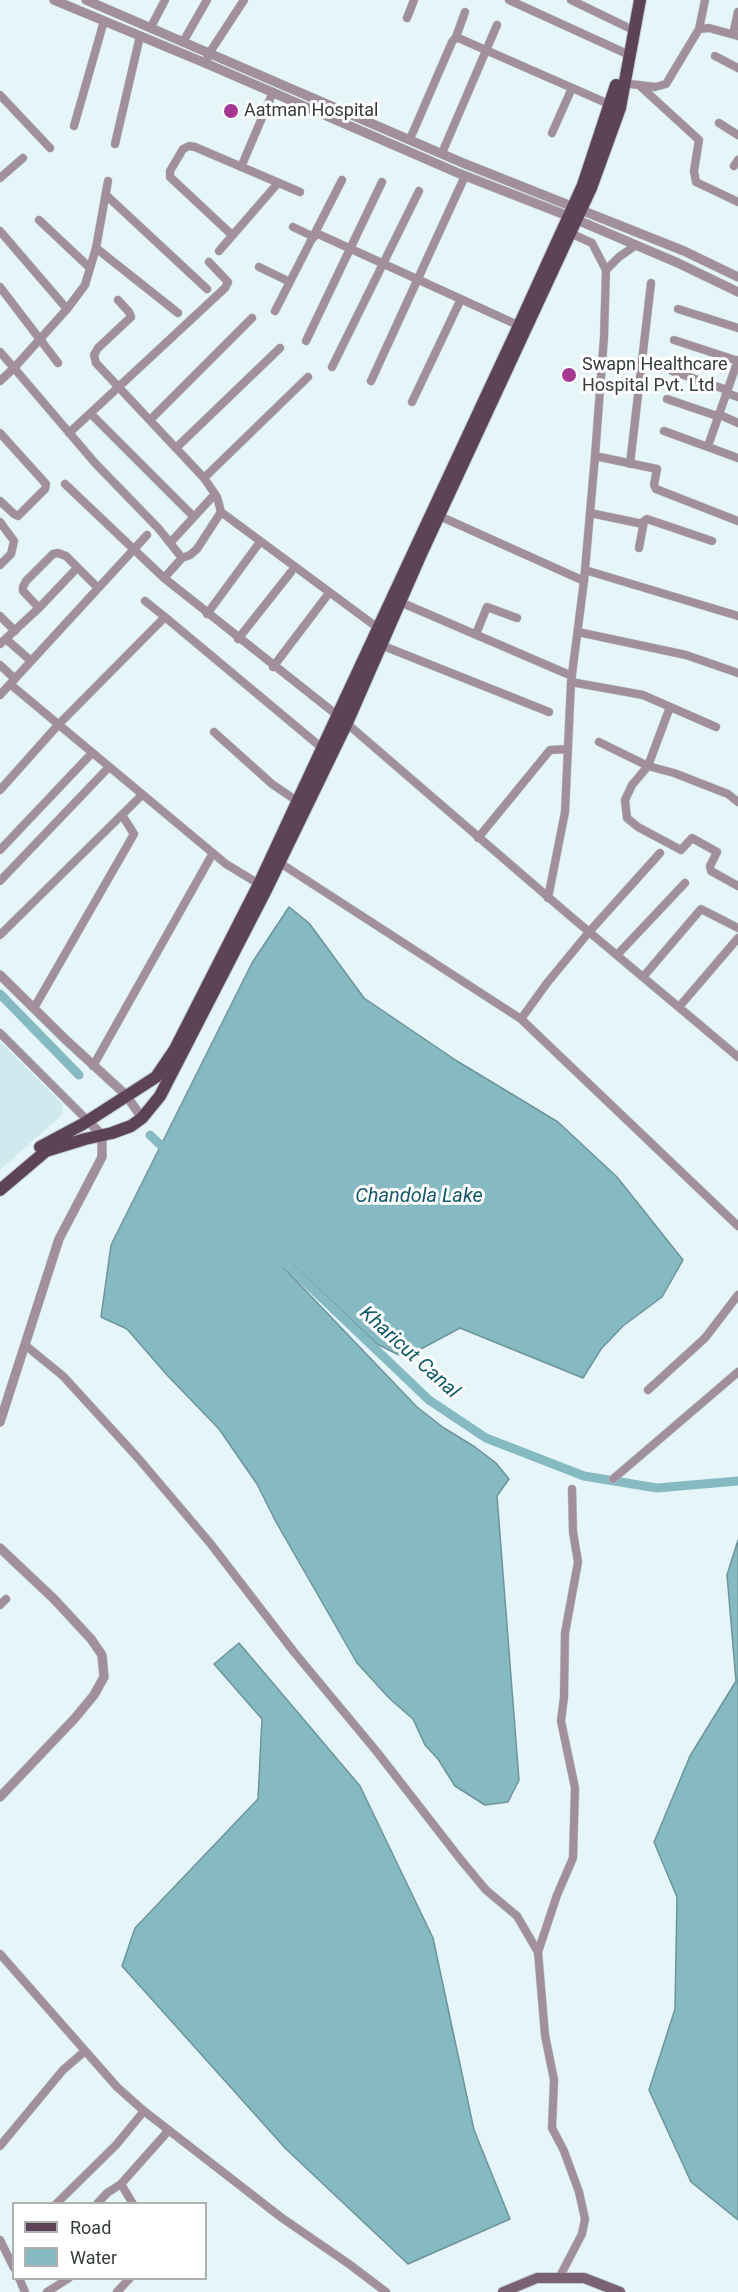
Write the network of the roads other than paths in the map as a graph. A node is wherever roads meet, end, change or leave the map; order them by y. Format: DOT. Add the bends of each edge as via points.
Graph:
graph roads {
  1 [pos="54,0"];
  2 [pos="86,0"];
  3 [pos="165,0"];
  4 [pos="207,0"];
  5 [pos="244,0"];
  6 [pos="414,0"];
  7 [pos="509,0"];
  8 [pos="571,0"];
  9 [pos="635,0"];
  10 [pos="640,0"];
  11 [pos="705,0"];
  12 [pos="465,12"];
  13 [pos="738,12"];
  14 [pos="407,18"];
  15 [pos="104,21"];
  16 [pos="497,25"];
  17 [pos="151,27"];
  18 [pos="699,28"];
  19 [pos="631,29"];
  20 [pos="735,35"];
  21 [pos="141,36"];
  22 [pos="456,37"];
  23 [pos="183,42"];
  24 [pos="487,50"];
  25 [pos="210,52"];
  26 [pos="625,53"];
  27 [pos="716,56"];
  28 [pos="206,63"];
  29 [pos="738,68"];
  30 [pos="621,83"];
  31 [pos="639,86"];
  32 [pos="572,88"];
  33 [pos="273,92"];
  34 [pos="0,95"];
  35 [pos="611,105"];
  36 [pos="719,123"];
  37 [pos="75,126"];
  38 [pos="552,133"];
  39 [pos="738,135"];
  40 [pos="410,139"];
  41 [pos="116,144"];
  42 [pos="50,148"];
  43 [pos="442,153"];
  44 [pos="23,158"];
  45 [pos="241,166"];
  46 [pos="1,174"];
  47 [pos="465,176"];
  48 [pos="342,180"];
  49 [pos="108,181"];
  50 [pos="382,182"];
  51 [pos="278,183"];
  52 [pos="419,191"];
  53 [pos="300,192"];
  54 [pos="106,195"];
  55 [pos="738,202"];
  56 [pos="575,213"];
  57 [pos="39,220"];
  58 [pos="293,227"];
  59 [pos="0,231"];
  60 [pos="570,233"];
  61 [pos="232,235"];
  62 [pos="315,235"];
  63 [pos="636,245"];
  64 [pos="96,248"];
  65 [pos="351,249"];
  66 [pos="219,251"];
  67 [pos="209,262"];
  68 [pos="383,263"];
  69 [pos="259,267"];
  70 [pos="90,268"];
  71 [pos="606,270"];
  72 [pos="738,277"];
  73 [pos="418,279"];
  74 [pos="290,282"];
  75 [pos="651,284"];
  76 [pos="0,287"];
  77 [pos="207,289"];
  78 [pos="738,292"];
  79 [pos="461,299"];
  80 [pos="118,300"];
  81 [pos="67,309"];
  82 [pos="678,309"];
  83 [pos="275,311"];
  84 [pos="178,313"];
  85 [pos="252,318"];
  86 [pos="523,328"];
  87 [pos="738,328"];
  88 [pos="40,339"];
  89 [pos="674,340"];
  90 [pos="306,341"];
  91 [pos="280,348"];
  92 [pos="0,352"];
  93 [pos="738,361"];
  94 [pos="58,363"];
  95 [pos="14,368"];
  96 [pos="332,368"];
  97 [pos="672,371"];
  98 [pos="308,377"];
  99 [pos="0,381"];
  100 [pos="371,381"];
  101 [pos="120,388"];
  102 [pos="726,392"];
  103 [pos="738,397"];
  104 [pos="667,399"];
  105 [pos="411,402"];
  106 [pos="91,414"];
  107 [pos="718,415"];
  108 [pos="150,420"];
  109 [pos="738,423"];
  110 [pos="664,431"];
  111 [pos="0,433"];
  112 [pos="69,434"];
  113 [pos="708,446"];
  114 [pos="176,448"];
  115 [pos="595,456"];
  116 [pos="738,458"];
  117 [pos="630,464"];
  118 [pos="204,478"];
  119 [pos="65,484"];
  120 [pos="215,494"];
  121 [pos="0,501"];
  122 [pos="221,513"];
  123 [pos="590,513"];
  124 [pos="436,514"];
  125 [pos="194,517"];
  126 [pos="738,521"];
  127 [pos="0,522"];
  128 [pos="643,524"];
  129 [pos="147,535"];
  130 [pos="712,541"];
  131 [pos="170,543"];
  132 [pos="256,546"];
  133 [pos="639,548"];
  134 [pos="132,550"];
  135 [pos="182,558"];
  136 [pos="0,565"];
  137 [pos="77,568"];
  138 [pos="585,570"];
  139 [pos="291,572"];
  140 [pos="164,578"];
  141 [pos="584,581"];
  142 [pos="98,588"];
  143 [pos="326,597"];
  144 [pos="145,601"];
  145 [pos="400,602"];
  146 [pos="39,608"];
  147 [pos="207,614"];
  148 [pos="0,616"];
  149 [pos="738,616"];
  150 [pos="165,617"];
  151 [pos="517,618"];
  152 [pos="378,628"];
  153 [pos="15,631"];
  154 [pos="578,632"];
  155 [pos="476,634"];
  156 [pos="238,639"];
  157 [pos="3,642"];
  158 [pos="381,645"];
  159 [pos="31,662"];
  160 [pos="0,665"];
  161 [pos="273,667"];
  162 [pos="738,673"];
  163 [pos="571,679"];
  164 [pos="12,682"];
  165 [pos="0,695"];
  166 [pos="670,706"];
  167 [pos="549,712"];
  168 [pos="341,720"];
  169 [pos="58,725"];
  170 [pos="716,727"];
  171 [pos="213,732"];
  172 [pos="598,742"];
  173 [pos="322,748"];
  174 [pos="568,748"];
  175 [pos="92,753"];
  176 [pos="648,766"];
  177 [pos="109,767"];
  178 [pos="0,790"];
  179 [pos="142,795"];
  180 [pos="297,801"];
  181 [pos="738,802"];
  182 [pos="122,815"];
  183 [pos="478,838"];
  184 [pos="0,850"];
  185 [pos="213,853"];
  186 [pos="660,854"];
  187 [pos="275,860"];
  188 [pos="0,881"];
  189 [pos="685,883"];
  190 [pos="259,884"];
  191 [pos="738,886"];
  192 [pos="548,898"];
  193 [pos="737,927"];
  194 [pos="589,932"];
  195 [pos="0,935"];
  196 [pos="738,938"];
  197 [pos="617,956"];
  198 [pos="0,975"];
  199 [pos="643,977"];
  200 [pos="679,1007"];
  201 [pos="34,1008"];
  202 [pos="521,1019"];
  203 [pos="0,1033"];
  204 [pos="738,1056"];
  205 [pos="93,1066"];
  206 [pos="126,1095"];
  207 [pos="142,1118"];
  208 [pos="88,1121"];
  209 [pos="102,1135"];
  210 [pos="0,1181"];
  211 [pos="0,1190"];
  212 [pos="738,1226"];
  213 [pos="738,1295"];
  214 [pos="25,1345"];
  215 [pos="738,1372"];
  216 [pos="648,1390"];
  217 [pos="0,1422"];
  218 [pos="613,1479"];
  219 [pos="572,1489"];
  220 [pos="0,1548"];
  221 [pos="0,1797"];
  222 [pos="538,1952"];
  223 [pos="0,1954"];
  224 [pos="85,2051"];
  225 [pos="144,2111"];
  226 [pos="169,2130"];
  227 [pos="0,2146"];
  228 [pos="121,2184"];
  229 [pos="58,2202"];
  230 [pos="99,2202"];
  231 [pos="132,2202"];
  232 [pos="0,2240"];
  233 [pos="12,2264"];
  234 [pos="559,2278"];
  235 [pos="66,2280"];
  236 [pos="128,2280"];
  237 [pos="47,2292"];
  238 [pos="117,2292"];
  239 [pos="386,2292"];
  240 [pos="503,2292"];
  241 [pos="620,2292"];
  1 -- 15 [label="street"];
  2 -- 17 [label="street"];
  3 -- 17 [label="street"];
  4 -- 23 [label="street"];
  5 -- 25 [label="street"];
  6 -- 14 [label="street"];
  7 -- 26 [label="street"];
  8 -- 19 [label="street"];
  9 -- 19 [label="main road"];
  10 -- 30 [label="main road"];
  11 -- 18 [label="street"];
  12 -- 22 [label="street"];
  13 -- 20 [label="street"];
  15 -- 21 [label="street"];
  15 -- 37 [label="street"];
  16 -- 24 [label="street"];
  17 -- 23 [label="street"];
  18 -- 20 [label="street"];
  18 -- 31 [label="street" via="666,84"];
  19 -- 26 [label="main road"];
  21 -- 28 [label="street"];
  21 -- 41 [label="street"];
  22 -- 24 [label="street"];
  22 -- 40 [label="street"];
  23 -- 25 [label="street"];
  24 -- 32 [label="street"];
  24 -- 43 [label="street"];
  25 -- 28 [label="street"];
  25 -- 40 [label="street"];
  26 -- 30 [label="main road"];
  27 -- 29 [label="street"];
  28 -- 33 [label="street"];
  30 -- 31 [label="street"];
  30 -- 35 [label="main road"];
  30 -- 56 [label="main road" via="620,108"];
  31 -- 55 [label="street" via="699,140 696,182"];
  32 -- 35 [label="street"];
  32 -- 38 [label="street"];
  33 -- 45 [label="street"];
  33 -- 47 [label="street"];
  34 -- 42 [label="street"];
  35 -- 56 [label="main road"];
  36 -- 39 [label="street"];
  40 -- 43 [label="street"];
  43 -- 56 [label="street"];
  44 -- 46 [label="street"];
  45 -- 51 [label="street"];
  45 -- 61 [label="street" via="189,146 170,171 170,177"];
  47 -- 56 [label="street"];
  47 -- 73 [label="street"];
  48 -- 62 [label="street"];
  49 -- 54 [label="street"];
  50 -- 65 [label="street"];
  51 -- 53 [label="street"];
  51 -- 61 [label="street"];
  52 -- 68 [label="street"];
  54 -- 64 [label="street"];
  54 -- 77 [label="street"];
  56 -- 60 [label="main road"];
  56 -- 63 [label="street"];
  56 -- 72 [label="street" via="684,251"];
  56 -- 86 [label="main road"];
  57 -- 70 [label="street"];
  58 -- 62 [label="street"];
  59 -- 81 [label="street"];
  60 -- 71 [label="street" via="592,243"];
  60 -- 86 [label="main road"];
  61 -- 66 [label="street"];
  62 -- 65 [label="street"];
  62 -- 74 [label="street"];
  63 -- 71 [label="street"];
  63 -- 78 [label="street"];
  64 -- 70 [label="street"];
  64 -- 84 [label="street"];
  65 -- 68 [label="street"];
  65 -- 90 [label="street"];
  67 -- 101 [label="street" via="228,282 225,288"];
  68 -- 73 [label="street"];
  68 -- 96 [label="street"];
  69 -- 74 [label="street"];
  70 -- 81 [label="street" via="85,285"];
  71 -- 115 [label="street"];
  73 -- 79 [label="street"];
  73 -- 100 [label="street"];
  74 -- 83 [label="street"];
  75 -- 117 [label="street"];
  76 -- 88 [label="street"];
  79 -- 86 [label="street"];
  79 -- 105 [label="street"];
  80 -- 101 [label="street" via="130,317 94,355 96,363"];
  81 -- 88 [label="street"];
  82 -- 87 [label="street"];
  85 -- 108 [label="street"];
  86 -- 124 [label="main road"];
  88 -- 94 [label="street"];
  88 -- 95 [label="street"];
  89 -- 93 [label="street"];
  91 -- 114 [label="street"];
  92 -- 95 [label="street"];
  93 -- 102 [label="street"];
  95 -- 99 [label="street"];
  95 -- 112 [label="street"];
  97 -- 102 [label="street"];
  98 -- 118 [label="street"];
  101 -- 106 [label="street"];
  101 -- 108 [label="street"];
  102 -- 103 [label="street"];
  102 -- 107 [label="street"];
  104 -- 107 [label="street"];
  106 -- 112 [label="street"];
  106 -- 125 [label="street"];
  107 -- 109 [label="street"];
  107 -- 113 [label="street"];
  108 -- 114 [label="street"];
  110 -- 113 [label="street"];
  111 -- 121 [label="street" via="46,484 18,516"];
  112 -- 131 [label="street"];
  113 -- 116 [label="street"];
  114 -- 118 [label="street"];
  115 -- 117 [label="street"];
  115 -- 123 [label="street"];
  117 -- 126 [label="street" via="657,469 657,489"];
  118 -- 120 [label="street"];
  119 -- 134 [label="street"];
  120 -- 122 [label="street"];
  120 -- 125 [label="street"];
  122 -- 135 [label="street" via="196,549"];
  122 -- 152 [label="street"];
  123 -- 128 [label="street"];
  123 -- 138 [label="street"];
  124 -- 141 [label="street"];
  124 -- 145 [label="main road"];
  124 -- 152 [label="main road"];
  125 -- 131 [label="street"];
  127 -- 136 [label="street" via="14,541 13,550"];
  128 -- 130 [label="street" via="647,519"];
  128 -- 133 [label="street"];
  129 -- 134 [label="street"];
  131 -- 135 [label="street"];
  132 -- 147 [label="street"];
  134 -- 140 [label="street"];
  134 -- 142 [label="street"];
  135 -- 140 [label="street"];
  137 -- 142 [label="street"];
  137 -- 146 [label="street"];
  137 -- 146 [label="street" via="66,556 53,554 26,581 23,591"];
  138 -- 141 [label="street"];
  138 -- 149 [label="street"];
  139 -- 156 [label="street"];
  140 -- 147 [label="street"];
  141 -- 154 [label="street"];
  142 -- 159 [label="street"];
  143 -- 161 [label="street"];
  144 -- 150 [label="street"];
  145 -- 155 [label="street"];
  145 -- 158 [label="main road"];
  146 -- 153 [label="street"];
  147 -- 156 [label="street"];
  148 -- 153 [label="street"];
  150 -- 169 [label="street"];
  150 -- 173 [label="street"];
  151 -- 155 [label="street" via="487,607"];
  152 -- 168 [label="main road"];
  153 -- 157 [label="street"];
  154 -- 162 [label="street" via="686,655"];
  154 -- 163 [label="street"];
  155 -- 163 [label="street"];
  156 -- 161 [label="street"];
  157 -- 159 [label="street"];
  158 -- 167 [label="street"];
  158 -- 168 [label="main road"];
  159 -- 164 [label="street"];
  160 -- 164 [label="street"];
  161 -- 168 [label="street"];
  163 -- 166 [label="street" via="643,695"];
  163 -- 174 [label="street"];
  164 -- 165 [label="street"];
  164 -- 169 [label="street"];
  166 -- 170 [label="street"];
  166 -- 176 [label="street"];
  168 -- 173 [label="main road"];
  168 -- 183 [label="street"];
  168 -- 187 [label="main road"];
  169 -- 175 [label="street"];
  169 -- 178 [label="street"];
  171 -- 180 [label="street"];
  172 -- 176 [label="street"];
  173 -- 180 [label="main road"];
  174 -- 183 [label="street" via="550,750"];
  174 -- 192 [label="street" via="565,812"];
  175 -- 177 [label="street"];
  175 -- 184 [label="street"];
  176 -- 181 [label="street" via="728,794"];
  176 -- 191 [label="street" via="625,800 627,818 681,850 692,838 717,852 711,871"];
  177 -- 179 [label="street"];
  177 -- 188 [label="street"];
  179 -- 182 [label="street"];
  179 -- 185 [label="street"];
  180 -- 187 [label="main road"];
  182 -- 195 [label="street"];
  182 -- 201 [label="street" via="134,834"];
  183 -- 192 [label="street"];
  185 -- 190 [label="street"];
  185 -- 205 [label="street"];
  186 -- 194 [label="street"];
  187 -- 190 [label="main road"];
  187 -- 202 [label="street"];
  187 -- 207 [label="main road" via="207,1008 160,1096"];
  189 -- 197 [label="street"];
  190 -- 206 [label="main road" via="175,1048 156,1077"];
  192 -- 194 [label="street"];
  193 -- 199 [label="street" via="701,909"];
  194 -- 197 [label="street"];
  194 -- 202 [label="street"];
  196 -- 200 [label="street"];
  197 -- 199 [label="street"];
  198 -- 201 [label="street"];
  199 -- 200 [label="street"];
  200 -- 204 [label="street"];
  201 -- 205 [label="street"];
  202 -- 212 [label="street"];
  203 -- 208 [label="street"];
  205 -- 206 [label="street"];
  206 -- 207 [label="street"];
  206 -- 208 [label="main road"];
  207 -- 209 [label="main road" via="131,1126"];
  208 -- 209 [label="street"];
  208 -- 210 [label="main road" via="42,1146"];
  209 -- 211 [label="main road" via="46,1151"];
  209 -- 214 [label="street" via="102,1157 59,1239"];
  213 -- 216 [label="street" via="705,1338"];
  214 -- 217 [label="street"];
  214 -- 222 [label="street" via="63,1376 210,1543 461,1860 486,1890 517,1916"];
  215 -- 218 [label="street"];
  219 -- 222 [label="street" via="578,1562 565,1633 561,1721 575,1788 573,1858"];
  220 -- 221 [label="street" via="92,1639 102,1655 104,1677 75,1718"];
  222 -- 234 [label="street" via="545,2035 554,2080 552,2128 579,2192 585,2219 582,2234"];
  223 -- 224 [label="street"];
  224 -- 225 [label="street"];
  224 -- 227 [label="street" via="63,2070"];
  225 -- 226 [label="street"];
  225 -- 229 [label="street"];
  226 -- 228 [label="street"];
  226 -- 239 [label="street"];
  228 -- 230 [label="street"];
  228 -- 231 [label="street"];
  232 -- 233 [label="street"];
  234 -- 240 [label="main road" via="537,2278"];
  234 -- 241 [label="main road" via="584,2278"];
  235 -- 237 [label="street"];
  236 -- 238 [label="street"];
}
